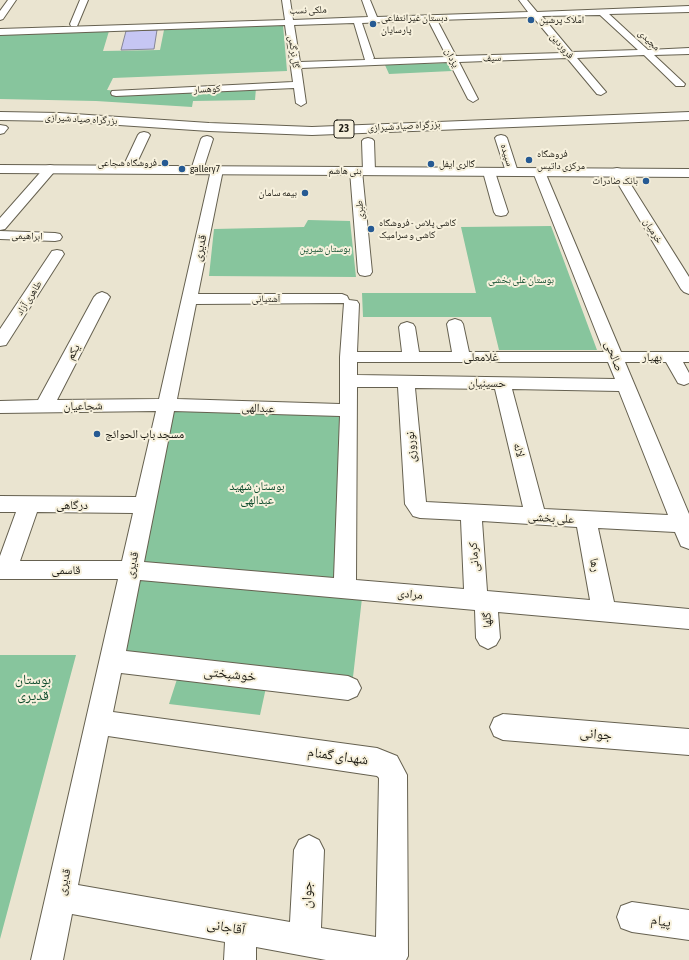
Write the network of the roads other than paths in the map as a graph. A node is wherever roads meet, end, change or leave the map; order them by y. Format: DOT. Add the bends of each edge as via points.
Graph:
graph roads {
  1 [pos="12,0"];
  2 [pos="84,0"];
  3 [pos="286,0"];
  4 [pos="366,0"];
  5 [pos="523,0"];
  6 [pos="678,0"];
  7 [pos="449,6"];
  8 [pos="604,8"];
  9 [pos="689,9"];
  10 [pos="677,10"];
  11 [pos="534,14"];
  12 [pos="456,16"];
  13 [pos="0,17"];
  14 [pos="431,17"];
  15 [pos="373,19"];
  16 [pos="689,19"];
  17 [pos="357,20"];
  18 [pos="289,22"];
  19 [pos="74,24"];
  20 [pos="0,32"];
  21 [pos="689,51"];
  22 [pos="646,53"];
  23 [pos="570,55"];
  24 [pos="370,58"];
  25 [pos="453,60"];
  26 [pos="295,65"];
  27 [pos="680,84"];
  28 [pos="298,85"];
  29 [pos="262,87"];
  30 [pos="601,92"];
  31 [pos="116,93"];
  32 [pos="473,99"];
  33 [pos="262,100"];
  34 [pos="301,103"];
  35 [pos="42,105"];
  36 [pos="78,106"];
  37 [pos="223,116"];
  38 [pos="689,116"];
  39 [pos="260,117"];
  40 [pos="1,125"];
  41 [pos="144,135"];
  42 [pos="501,138"];
  43 [pos="207,139"];
  44 [pos="368,141"];
  45 [pos="0,169"];
  46 [pos="50,169"];
  47 [pos="128,169"];
  48 [pos="207,170"];
  49 [pos="363,171"];
  50 [pos="489,172"];
  51 [pos="512,172"];
  52 [pos="539,172"];
  53 [pos="617,172"];
  54 [pos="689,173"];
  55 [pos="501,212"];
  56 [pos="0,226"];
  57 [pos="0,235"];
  58 [pos="55,237"];
  59 [pos="57,254"];
  60 [pos="366,272"];
  61 [pos="689,289"];
  62 [pos="102,297"];
  63 [pos="189,299"];
  64 [pos="456,324"];
  65 [pos="407,327"];
  66 [pos="2,335"];
  67 [pos="348,357"];
  68 [pos="411,357"];
  69 [pos="462,357"];
  70 [pos="614,357"];
  71 [pos="671,357"];
  72 [pos="689,357"];
  73 [pos="684,379"];
  74 [pos="349,381"];
  75 [pos="406,382"];
  76 [pos="502,383"];
  77 [pos="626,385"];
  78 [pos="166,405"];
  79 [pos="0,407"];
  80 [pos="44,407"];
  81 [pos="349,410"];
  82 [pos="0,504"];
  83 [pos="29,504"];
  84 [pos="145,505"];
  85 [pos="420,510"];
  86 [pos="471,513"];
  87 [pos="536,517"];
  88 [pos="586,519"];
  89 [pos="686,532"];
  90 [pos="3,570"];
  91 [pos="131,570"];
  92 [pos="345,588"];
  93 [pos="481,600"];
  94 [pos="604,611"];
  95 [pos="689,619"];
  96 [pos="488,638"];
  97 [pos="112,661"];
  98 [pos="348,688"];
  99 [pos="98,722"];
  100 [pos="503,727"];
  101 [pos="689,742"];
  102 [pos="309,850"];
  103 [pos="61,897"];
  104 [pos="632,917"];
  105 [pos="689,926"];
  106 [pos="241,929"];
  107 [pos="313,948"];
  108 [pos="392,956"];
  109 [pos="47,960"];
  110 [pos="240,960"];
  1 -- 13 [label="street"];
  2 -- 19 [label="street"];
  3 -- 18 [label="street, گل نرگس"];
  4 -- 15 [label="street"];
  5 -- 11 [label="street, فروردین"];
  6 -- 9 [label="street"];
  7 -- 12 [label="street"];
  8 -- 10 [label="street, ملکی نسب" via="613,12"];
  8 -- 11 [label="street, ملکی نسب"];
  8 -- 22 [label="street, مجیدی"];
  9 -- 10 [label="street, ملکی نسب"];
  10 -- 16 [label="street"];
  11 -- 12 [label="street, ملکی نسب"];
  11 -- 23 [label="street, فروردین"];
  12 -- 14 [label="street, ملکی نسب"];
  14 -- 15 [label="street, ملکی نسب"];
  14 -- 25 [label="street, یزدان"];
  15 -- 17 [label="street, ملکی نسب"];
  17 -- 18 [label="street, ملکی نسب"];
  17 -- 24 [label="street"];
  18 -- 20 [label="street, ملکی نسب"];
  18 -- 26 [label="street, گل نرگس"];
  21 -- 22 [label="street, سیف"];
  22 -- 23 [label="street, سیف"];
  22 -- 27 [label="street, مجیدی"];
  23 -- 25 [label="street, سیف"];
  23 -- 30 [label="street, فروردین"];
  25 -- 26 [label="street, سیف" via="345,67"];
  25 -- 32 [label="street, یزدان"];
  26 -- 28 [label="street, گل نرگس"];
  28 -- 29 [label="street, کوهسار"];
  28 -- 34 [label="street, گل نرگس"];
  29 -- 31 [label="street, کوهسار"];
  29 -- 33 [label="street"];
  35 -- 36 [label="main road, بزرگراه صیاد شیرازی"];
  37 -- 39 [label="main road"];
  38 -- 40 [label="main road, بزرگراه صیاد شیرازی / 23" via="312,131 59,118"];
  41 -- 47 [label="street"];
  42 -- 51 [label="street, سپیده"];
  43 -- 48 [label="street, قدیری"];
  44 -- 49 [label="street, طبری"];
  45 -- 46 [label="main road, بنی هاشم"];
  46 -- 47 [label="main road, بنی هاشم"];
  46 -- 56 [label="street"];
  47 -- 48 [label="main road, بنی هاشم"];
  48 -- 49 [label="main road, بنی هاشم"];
  48 -- 63 [label="street, قدیری"];
  49 -- 50 [label="main road, بنی هاشم"];
  49 -- 60 [label="street, طبری"];
  50 -- 51 [label="main road, بنی هاشم"];
  50 -- 55 [label="street"];
  51 -- 52 [label="main road, بنی هاشم"];
  52 -- 53 [label="main road, بنی هاشم"];
  52 -- 70 [label="street, صالحی"];
  53 -- 54 [label="main road, بنی هاشم"];
  53 -- 61 [label="street, خرمیان"];
  57 -- 58 [label="street, ابراهیمی"];
  59 -- 66 [label="street, طاهری آزاد"];
  62 -- 80 [label="street, یکم"];
  63 -- 67 [label="street, آشتیانی" via="346,302"];
  63 -- 78 [label="street, قدیری"];
  64 -- 69 [label="street"];
  65 -- 68 [label="street"];
  67 -- 68 [label="street, غلامعلی"];
  67 -- 74 [label="street"];
  68 -- 69 [label="street, غلامعلی"];
  69 -- 70 [label="street, غلامعلی"];
  70 -- 71 [label="street, بهیار"];
  70 -- 77 [label="street, صالحی"];
  71 -- 72 [label="street, بهیار"];
  71 -- 73 [label="street"];
  74 -- 75 [label="street, حسینیان"];
  74 -- 81 [label="street"];
  75 -- 76 [label="street, حسینیان"];
  75 -- 85 [label="street, نوروزی" via="415,504"];
  76 -- 77 [label="street, حسینیان"];
  76 -- 87 [label="street, لاله"];
  77 -- 89 [label="street, صالحی"];
  78 -- 80 [label="street, شجاعیان"];
  78 -- 81 [label="street, عبدالهی"];
  78 -- 84 [label="street, قدیری"];
  79 -- 80 [label="street, شجاعیان"];
  81 -- 92 [label="street"];
  82 -- 83 [label="street, درگاهی"];
  83 -- 84 [label="street, درگاهی"];
  83 -- 90 [label="street"];
  84 -- 91 [label="street, قدیری"];
  85 -- 86 [label="street, علی بخشی"];
  86 -- 87 [label="street, علی بخشی"];
  86 -- 93 [label="street, کرمانی"];
  87 -- 88 [label="street, علی بخشی"];
  88 -- 89 [label="street, علی بخشی"];
  88 -- 94 [label="street, رها"];
  90 -- 91 [label="street, قاسمی"];
  91 -- 92 [label="street, مرادی"];
  91 -- 97 [label="street, قدیری"];
  92 -- 93 [label="street, مرادی"];
  93 -- 94 [label="street, مرادی"];
  93 -- 96 [label="street, گلها"];
  94 -- 95 [label="street, مرادی"];
  97 -- 98 [label="street, خوشبختی"];
  97 -- 99 [label="street, قدیری"];
  99 -- 103 [label="street, قدیری"];
  99 -- 108 [label="street, شهدای گمنام" via="376,762 387,766 393,775"];
  100 -- 101 [label="street, جوانی"];
  102 -- 107 [label="street, جوان"];
  103 -- 106 [label="street, آقاجانی"];
  103 -- 109 [label="street, قدیری"];
  104 -- 105 [label="street, پیام"];
  106 -- 107 [label="street, آقاجانی"];
  106 -- 110 [label="street"];
  107 -- 108 [label="street, آقاجانی"];
}
